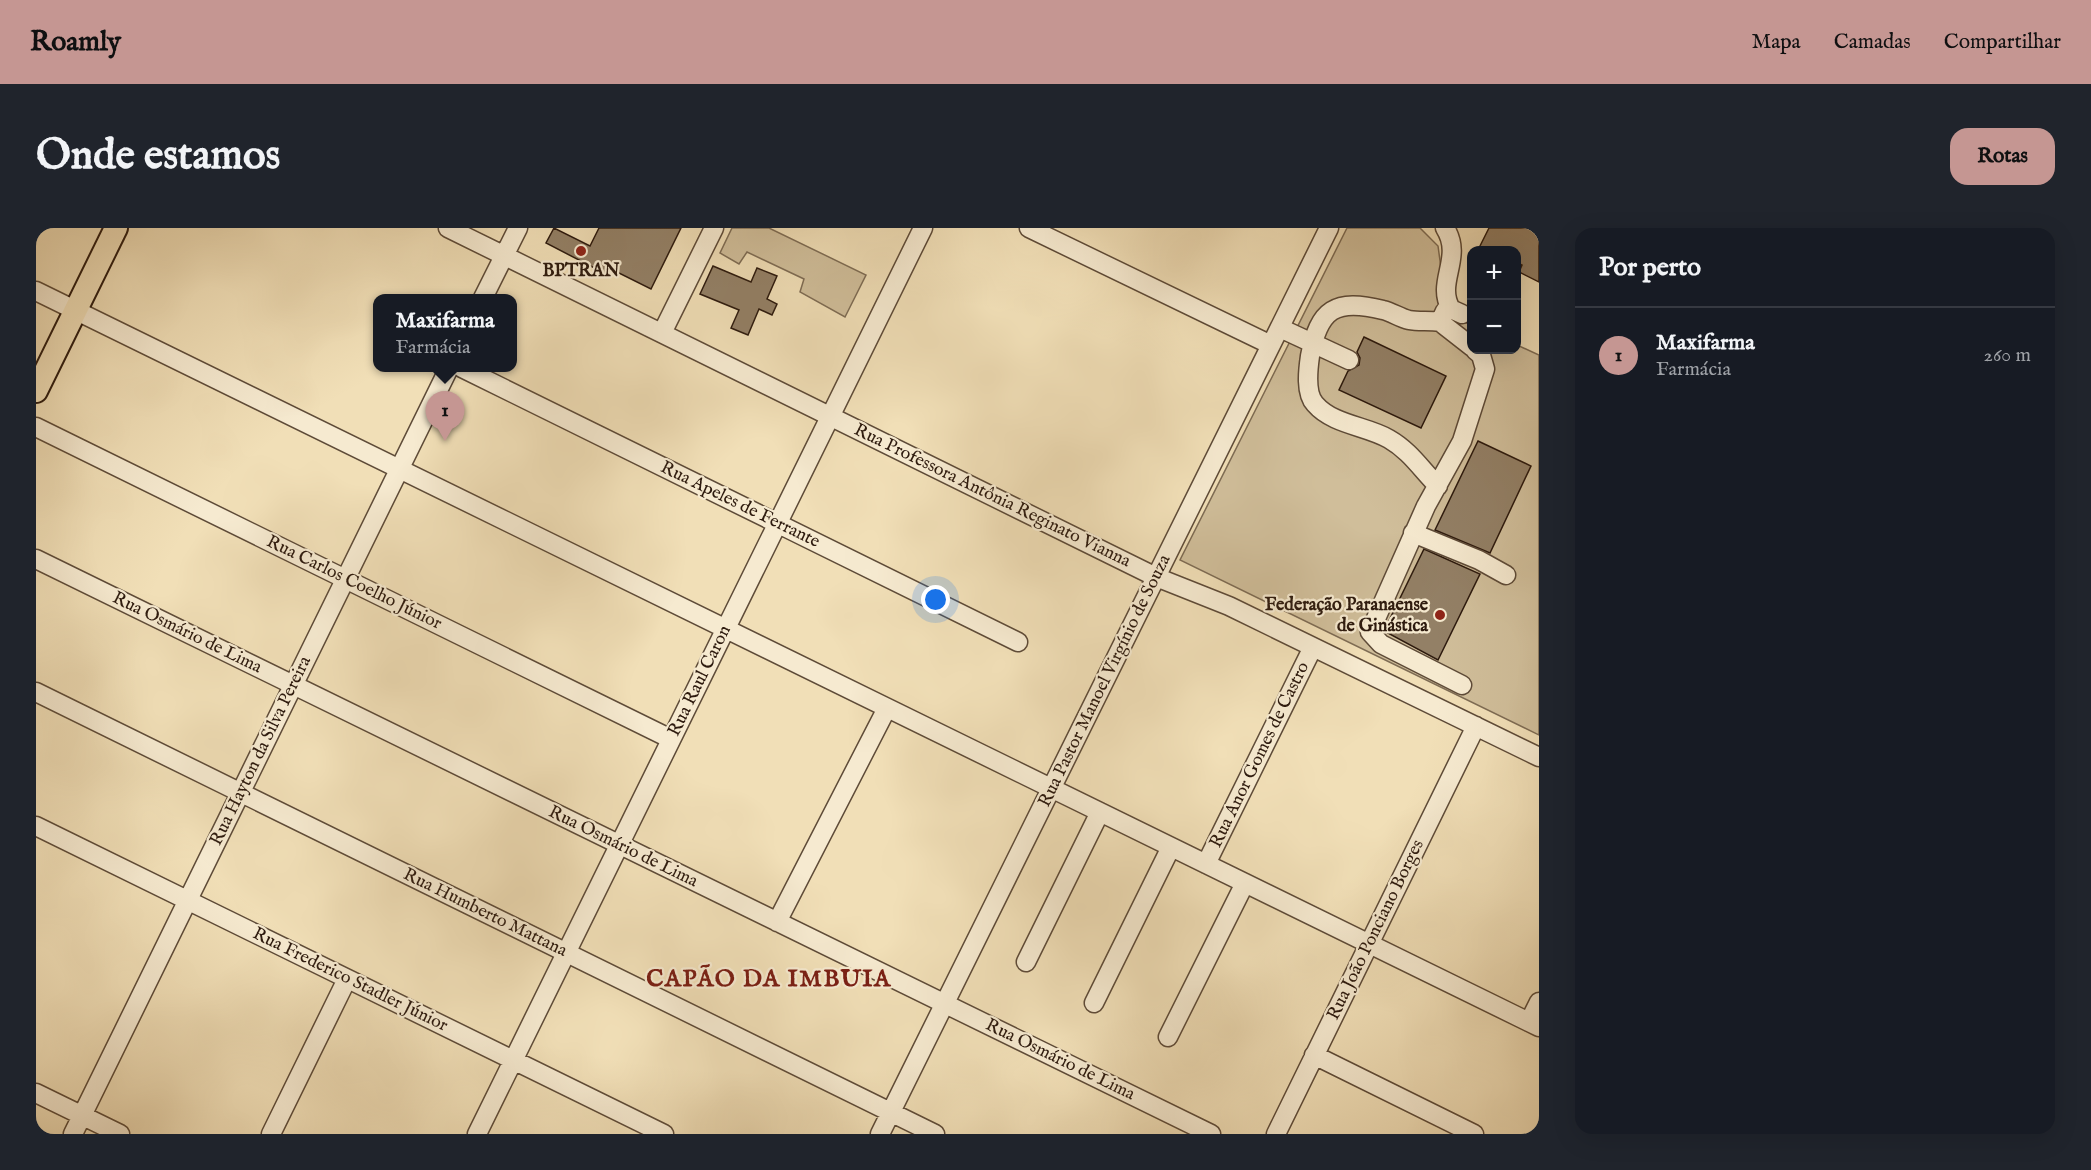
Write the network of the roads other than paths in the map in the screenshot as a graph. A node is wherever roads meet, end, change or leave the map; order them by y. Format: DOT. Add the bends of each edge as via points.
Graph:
graph roads {
  1 [pos="116,228"];
  2 [pos="448,228"];
  3 [pos="518,228"];
  4 [pos="714,228"];
  5 [pos="923,228"];
  6 [pos="1029,228"];
  7 [pos="1329,228"];
  8 [pos="1445,228"];
  9 [pos="504,255"];
  10 [pos="36,291"];
  11 [pos="485,294"];
  12 [pos="76,311"];
  13 [pos="1440,322"];
  14 [pos="1280,328"];
  15 [pos="662,333"];
  16 [pos="1467,343"];
  17 [pos="1312,344"];
  18 [pos="1271,345"];
  19 [pos="1480,354"];
  20 [pos="1349,360"];
  21 [pos="447,372"];
  22 [pos="470,372"];
  23 [pos="36,391"];
  24 [pos="830,417"];
  25 [pos="36,427"];
  26 [pos="399,469"];
  27 [pos="1438,486"];
  28 [pos="777,524"];
  29 [pos="1413,533"];
  30 [pos="36,559"];
  31 [pos="1506,575"];
  32 [pos="1156,577"];
  33 [pos="345,579"];
  34 [pos="726,629"];
  35 [pos="1018,642"];
  36 [pos="1313,647"];
  37 [pos="293,685"];
  38 [pos="1462,686"];
  39 [pos="36,692"];
  40 [pos="887,708"];
  41 [pos="1476,726"];
  42 [pos="671,739"];
  43 [pos="1539,757"];
  44 [pos="1052,788"];
  45 [pos="240,793"];
  46 [pos="1100,812"];
  47 [pos="36,826"];
  48 [pos="619,844"];
  49 [pos="1171,847"];
  50 [pos="1206,864"];
  51 [pos="1245,883"];
  52 [pos="187,900"];
  53 [pos="777,922"];
  54 [pos="1369,944"];
  55 [pos="566,953"];
  56 [pos="1026,962"];
  57 [pos="347,979"];
  58 [pos="1539,1002"];
  59 [pos="1094,1003"];
  60 [pos="945,1004"];
  61 [pos="1534,1025"];
  62 [pos="1168,1037"];
  63 [pos="1314,1055"];
  64 [pos="513,1060"];
  65 [pos="36,1093"];
  66 [pos="891,1113"];
  67 [pos="82,1115"];
  68 [pos="73,1134"];
  69 [pos="120,1134"];
  70 [pos="271,1134"];
  71 [pos="477,1134"];
  72 [pos="664,1134"];
  73 [pos="880,1134"];
  74 [pos="935,1134"];
  75 [pos="1211,1134"];
  76 [pos="1276,1134"];
  77 [pos="1474,1134"];
  1 -- 12 [label="main road"];
  2 -- 9 [label="street, Rua Professora Antônia Reginato Vianna"];
  3 -- 9 [label="street"];
  4 -- 15 [label="street"];
  5 -- 24 [label="street, Rua Raul Caron"];
  6 -- 18 [label="street"];
  7 -- 14 [label="street, Rua Pastor Manoel Virgínio de Souza"];
  8 -- 13 [label="street" via="1453,246 1444,293 1455,309"];
  9 -- 11 [label="street"];
  9 -- 15 [label="street, Rua Professora Antônia Reginato Vianna"];
  10 -- 12 [label="street"];
  12 -- 23 [label="main road"];
  12 -- 26 [label="street"];
  13 -- 16 [label="street"];
  13 -- 17 [label="street" via="1410,320 1381,309 1341,307 1329,310 1322,318"];
  14 -- 17 [label="street"];
  14 -- 18 [label="street, Rua Pastor Manoel Virgínio de Souza"];
  15 -- 24 [label="street, Rua Professora Antônia Reginato Vianna"];
  17 -- 20 [label="street"];
  17 -- 27 [label="street" via="1308,366 1314,404 1326,413 1390,439 1414,457"];
  18 -- 32 [label="street, Rua Pastor Manoel Virgínio de Souza"];
  19 -- 27 [label="street" via="1484,375 1462,441"];
  21 -- 26 [label="street, Rua Hayton da Silva Pereira"];
  22 -- 28 [label="street, Rua Apeles de Ferrante"];
  24 -- 28 [label="street, Rua Raul Caron"];
  24 -- 32 [label="street, Rua Professora Antônia Reginato Vianna"];
  25 -- 33 [label="street, Rua Carlos Coelho Júnior"];
  26 -- 33 [label="street, Rua Hayton da Silva Pereira"];
  26 -- 34 [label="street"];
  27 -- 29 [label="street"];
  28 -- 34 [label="street, Rua Raul Caron"];
  28 -- 35 [label="street, Rua Apeles de Ferrante"];
  29 -- 31 [label="street"];
  29 -- 38 [label="street" via="1370,632 1381,644"];
  30 -- 37 [label="street, Rua Osmário de Lima"];
  32 -- 36 [label="street, Rua Professora Antônia Reginato Vianna" via="1229,606"];
  32 -- 44 [label="street, Rua Pastor Manoel Virgínio de Souza"];
  33 -- 37 [label="street, Rua Hayton da Silva Pereira"];
  33 -- 42 [label="street, Rua Carlos Coelho Júnior"];
  34 -- 40 [label="street"];
  34 -- 42 [label="street, Rua Raul Caron"];
  36 -- 41 [label="street, Rua Professora Antônia Reginato Vianna"];
  36 -- 50 [label="street, Rua Anor Gomes de Castro"];
  37 -- 45 [label="street, Rua Hayton da Silva Pereira"];
  37 -- 48 [label="street, Rua Osmário de Lima"];
  39 -- 45 [label="street, Rua Humberto Mattana"];
  40 -- 44 [label="street"];
  40 -- 53 [label="street"];
  41 -- 43 [label="street, Rua Professora Antônia Reginato Vianna"];
  41 -- 54 [label="street, Rua João Ponciano Borges"];
  42 -- 48 [label="street, Rua Raul Caron"];
  44 -- 46 [label="street"];
  44 -- 60 [label="street, Rua Pastor Manoel Virgínio de Souza"];
  45 -- 52 [label="street, Rua Hayton da Silva Pereira"];
  45 -- 55 [label="street, Rua Humberto Mattana"];
  46 -- 49 [label="street"];
  46 -- 56 [label="street"];
  47 -- 52 [label="street, Rua Frederico Stadler Júnior"];
  48 -- 53 [label="street, Rua Osmário de Lima"];
  48 -- 55 [label="street, Rua Raul Caron"];
  49 -- 50 [label="street"];
  49 -- 59 [label="street"];
  50 -- 51 [label="street"];
  51 -- 54 [label="street"];
  51 -- 62 [label="street"];
  52 -- 57 [label="street, Rua Frederico Stadler Júnior"];
  52 -- 67 [label="street, Rua Hayton da Silva Pereira"];
  53 -- 60 [label="street, Rua Osmário de Lima"];
  54 -- 61 [label="street"];
  54 -- 63 [label="street, Rua João Ponciano Borges"];
  55 -- 64 [label="street, Rua Raul Caron"];
  55 -- 66 [label="street, Rua Humberto Mattana"];
  57 -- 64 [label="street, Rua Frederico Stadler Júnior"];
  57 -- 70 [label="street"];
  58 -- 61 [label="street"];
  60 -- 66 [label="street, Rua Pastor Manoel Virgínio de Souza"];
  60 -- 75 [label="street, Rua Osmário de Lima"];
  63 -- 76 [label="street, Rua João Ponciano Borges"];
  63 -- 77 [label="street"];
  64 -- 71 [label="street, Rua Raul Caron"];
  64 -- 72 [label="street, Rua Frederico Stadler Júnior"];
  65 -- 67 [label="street"];
  66 -- 73 [label="street, Rua Pastor Manoel Virgínio de Souza"];
  66 -- 74 [label="street, Rua Humberto Mattana"];
  67 -- 68 [label="street, Rua Hayton da Silva Pereira"];
  67 -- 69 [label="street"];
}
